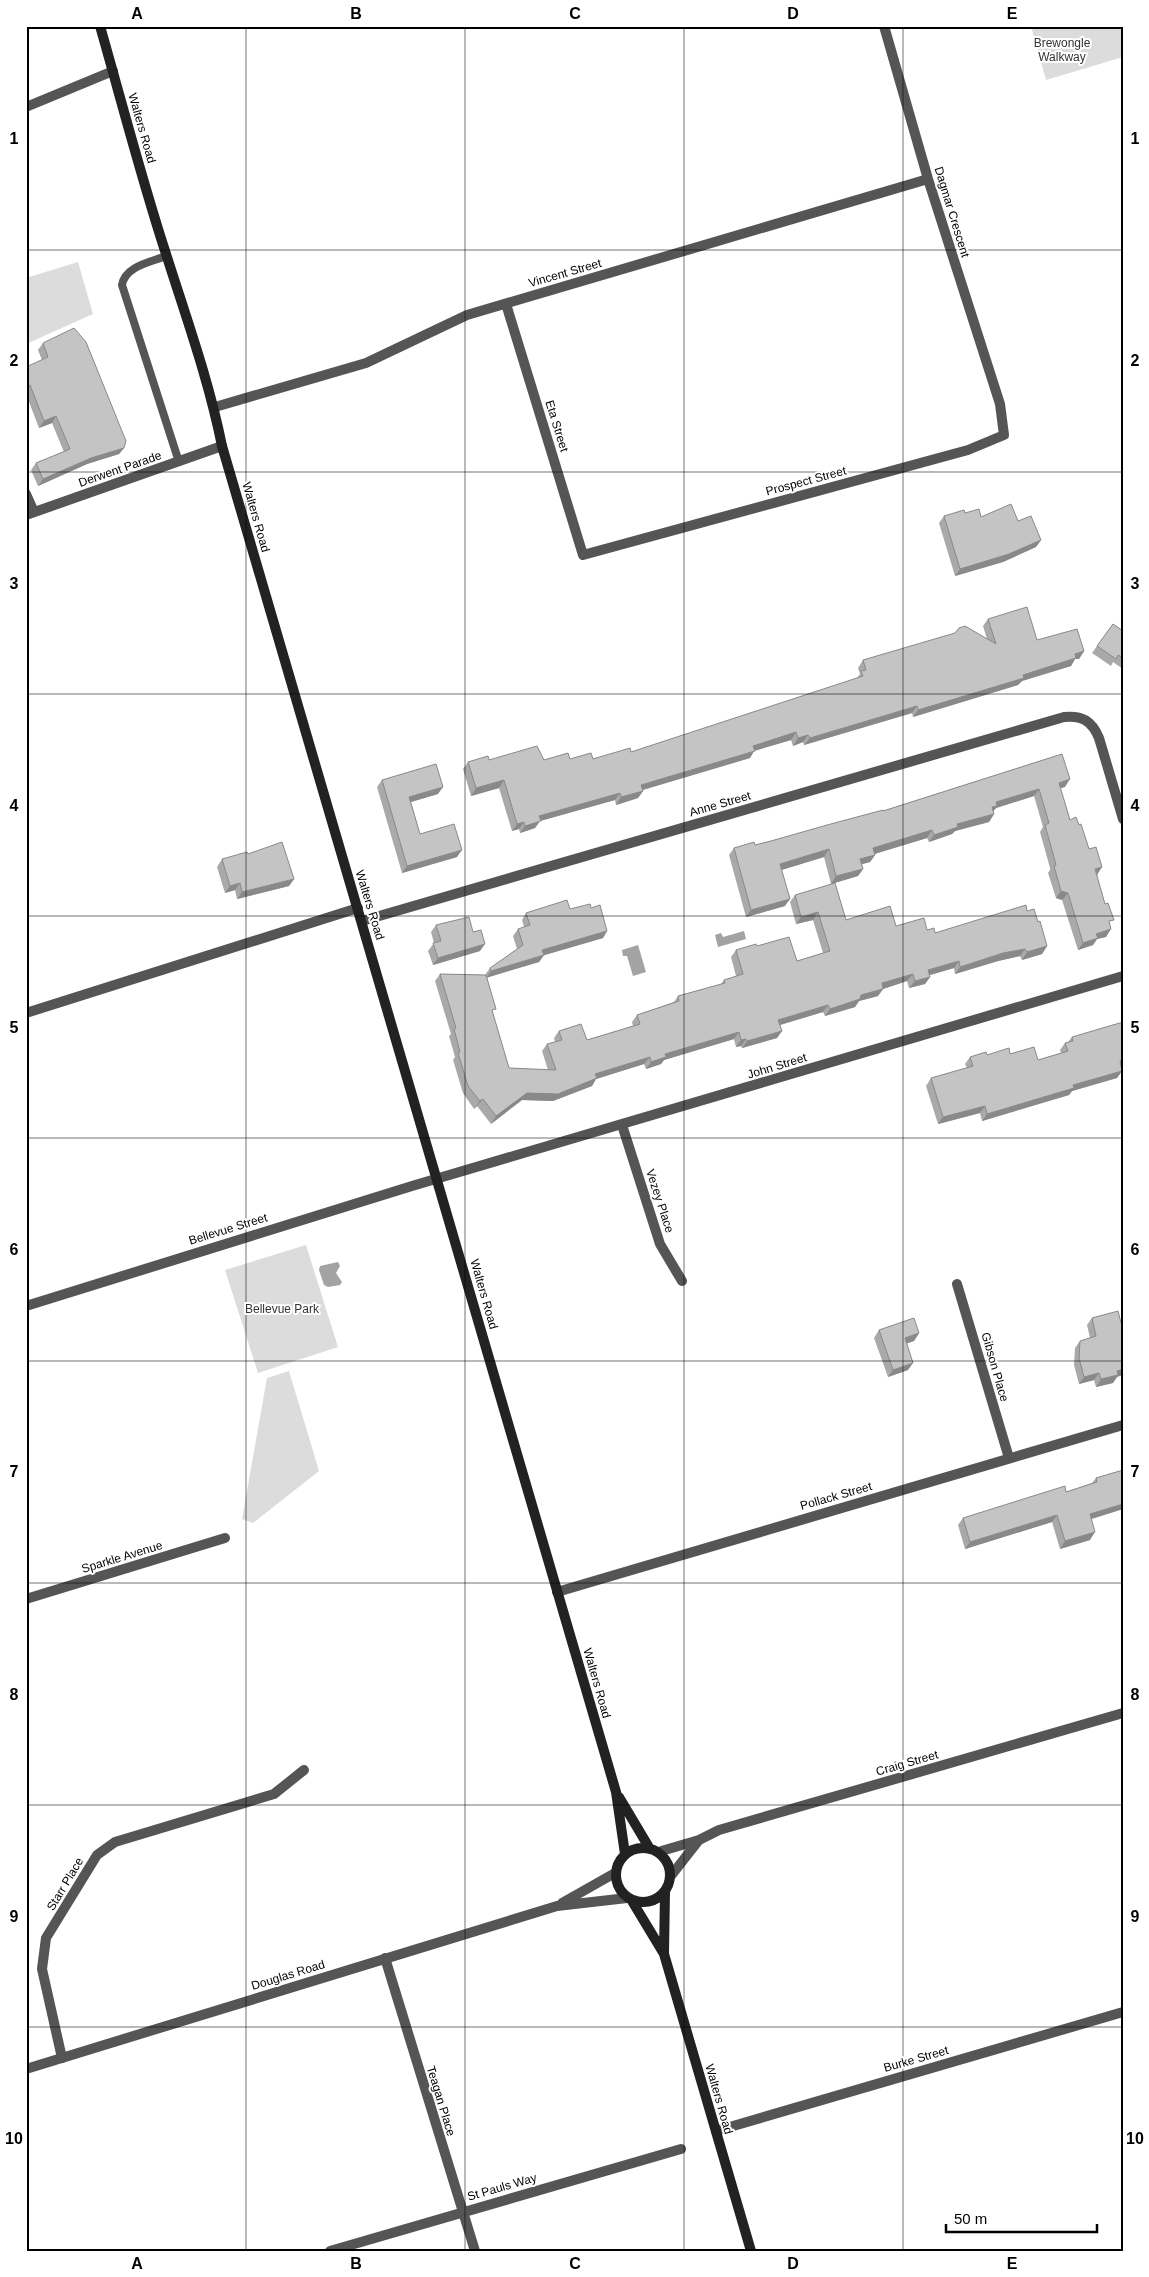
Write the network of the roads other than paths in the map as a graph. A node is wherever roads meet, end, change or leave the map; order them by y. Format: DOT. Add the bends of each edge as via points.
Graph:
graph roads {
  1 [pos="100,26"];
  2 [pos="884,26"];
  3 [pos="113,71"];
  4 [pos="26,107"];
  5 [pos="928,179"];
  6 [pos="166,256"];
  7 [pos="506,304"];
  8 [pos="1000,404"];
  9 [pos="214,407"];
  10 [pos="222,446"];
  11 [pos="178,462"];
  12 [pos="26,494"];
  13 [pos="30,513"];
  14 [pos="583,555"];
  15 [pos="1123,819"];
  16 [pos="358,908"];
  17 [pos="362,921"];
  18 [pos="1123,976"];
  19 [pos="26,1013"];
  20 [pos="622,1125"];
  21 [pos="437,1178"];
  22 [pos="682,1281"];
  23 [pos="957,1284"];
  24 [pos="26,1306"];
  25 [pos="1123,1425"];
  26 [pos="1009,1458"];
  27 [pos="225,1538"];
  28 [pos="557,1592"];
  29 [pos="26,1600"];
  30 [pos="1123,1713"];
  31 [pos="304,1770"];
  32 [pos="616,1792"];
  33 [pos="699,1840"];
  34 [pos="654,1851"];
  35 [pos="625,1854"];
  36 [pos="615,1873"];
  37 [pos="670,1877"];
  38 [pos="664,1892"];
  39 [pos="630,1899"];
  40 [pos="557,1906"];
  41 [pos="664,1954"];
  42 [pos="385,1958"];
  43 [pos="1123,2012"];
  44 [pos="62,2058"];
  45 [pos="26,2069"];
  46 [pos="716,2131"];
  47 [pos="681,2149"];
  48 [pos="462,2212"];
  49 [pos="330,2251"];
  50 [pos="474,2251"];
  51 [pos="751,2251"];
  1 -- 3 [label="main road, Walters Road"];
  2 -- 5 [label="street, Dagmar Crescent"];
  3 -- 4 [label="street"];
  3 -- 6 [label="main road, Walters Road"];
  5 -- 7 [label="street, Vincent Street"];
  5 -- 8 [label="street, Dagmar Crescent"];
  6 -- 9 [label="main road, Walters Road"];
  6 -- 11 [label="lane" via="131,270 122,285"];
  7 -- 9 [label="street, Vincent Street" via="454,320 354,368"];
  7 -- 14 [label="street, Eta Street"];
  8 -- 14 [label="street, Prospect Street" via="1004,435 968,450"];
  9 -- 10 [label="main road, Walters Road"];
  10 -- 11 [label="street, Derwent Parade"];
  10 -- 16 [label="main road, Walters Road"];
  11 -- 13 [label="street, Derwent Parade"];
  12 -- 13 [label="street"];
  15 -- 17 [label="street, Anne Street" via="1094,728 1086,719 1064,717"];
  16 -- 17 [label="main road, Walters Road"];
  16 -- 19 [label="street"];
  17 -- 21 [label="main road, Walters Road"];
  18 -- 20 [label="street, John Street"];
  20 -- 21 [label="street, John Street"];
  20 -- 22 [label="street, Vezey Place" via="660,1244"];
  21 -- 24 [label="street, Bellevue Street"];
  21 -- 28 [label="main road, Walters Road"];
  23 -- 26 [label="street, Gibson Place"];
  25 -- 26 [label="street, Pollack Street"];
  26 -- 28 [label="street, Pollack Street"];
  27 -- 29 [label="street, Sparkle Avenue"];
  28 -- 32 [label="main road, Walters Road"];
  30 -- 33 [label="street, Craig Street" via="719,1830"];
  31 -- 44 [label="street, Starr Place" via="274,1794 115,1842 96,1854 46,1938 42,1970"];
  32 -- 34 [label="main road, Walters Road"];
  32 -- 35 [label="main road, Walters Road"];
  33 -- 34 [label="street, Craig Street"];
  33 -- 37 [label="street, Craig Street"];
  34 -- 35 [label="main road" via="633,1850"];
  34 -- 37 [label="main road" via="668,1863"];
  35 -- 36 [label="main road"];
  36 -- 39 [label="main road" via="616,1882"];
  36 -- 40 [label="street, Douglas Road"];
  37 -- 38 [label="main road"];
  38 -- 39 [label="main road" via="650,1902"];
  38 -- 41 [label="main road, Walters Road"];
  39 -- 40 [label="street, Douglas Road"];
  39 -- 41 [label="main road, Walters Road"];
  40 -- 42 [label="street, Douglas Road"];
  41 -- 46 [label="main road, Walters Road"];
  42 -- 44 [label="street, Douglas Road"];
  42 -- 48 [label="street, Teagan Place"];
  43 -- 46 [label="street, Burke Street"];
  44 -- 45 [label="street, Douglas Road"];
  46 -- 51 [label="main road, Walters Road"];
  47 -- 48 [label="street, St Pauls Way"];
  48 -- 49 [label="street, St Pauls Way"];
  48 -- 50 [label="street, Teagan Place"];
}
